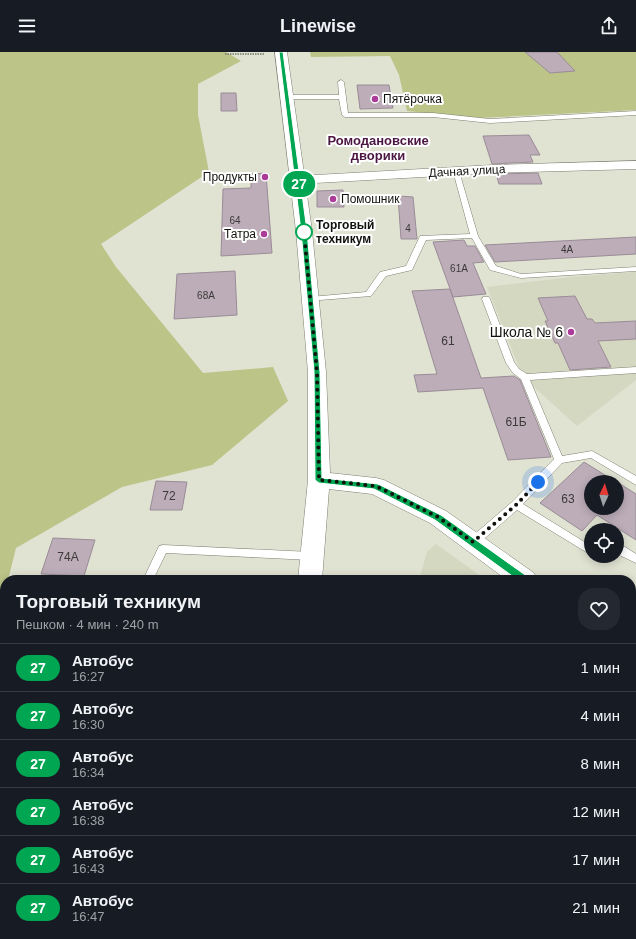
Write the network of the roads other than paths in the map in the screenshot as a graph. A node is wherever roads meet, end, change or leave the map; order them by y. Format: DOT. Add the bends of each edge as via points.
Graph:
graph roads {
  1 [pos="282,53"];
  2 [pos="341,82"];
  3 [pos="288,97"];
  4 [pos="342,97"];
  5 [pos="636,113"];
  6 [pos="636,165"];
  7 [pos="456,171"];
  8 [pos="298,180"];
  9 [pos="474,236"];
  10 [pos="636,269"];
  11 [pos="310,299"];
  12 [pos="486,299"];
  13 [pos="636,370"];
  14 [pos="525,378"];
  15 [pos="559,460"];
  16 [pos="319,480"];
  17 [pos="636,481"];
  18 [pos="516,505"];
  19 [pos="473,542"];
  20 [pos="584,547"];
  21 [pos="624,551"];
  22 [pos="312,556"];
  23 [pos="636,559"];
  24 [pos="150,575"];
  25 [pos="310,575"];
  26 [pos="518,575"];
  1 -- 3 [label="street"];
  2 -- 4 [label="lane"];
  3 -- 4 [label="lane"];
  3 -- 8 [label="street"];
  4 -- 5 [label="lane" via="345,115 433,115 490,121"];
  6 -- 7 [label="street, Дачная улица"];
  7 -- 8 [label="street, Дачная улица"];
  7 -- 9 [label="lane"];
  8 -- 11 [label="street"];
  9 -- 10 [label="lane" via="493,268 521,276"];
  9 -- 11 [label="lane" via="423,238 409,268 383,274 368,294"];
  11 -- 16 [label="street" via="317,372"];
  12 -- 14 [label="lane" via="510,363"];
  13 -- 14 [label="lane"];
  14 -- 15 [label="lane"];
  15 -- 17 [label="lane" via="592,454"];
  15 -- 18 [label="lane"];
  16 -- 19 [label="street" via="376,486 438,517"];
  16 -- 22 [label="street"];
  18 -- 19 [label="lane"];
  18 -- 20 [label="lane"];
  19 -- 26 [label="street"];
  21 -- 23 [label="lane"];
  22 -- 24 [label="lane" via="163,549"];
  22 -- 25 [label="street"];
}
